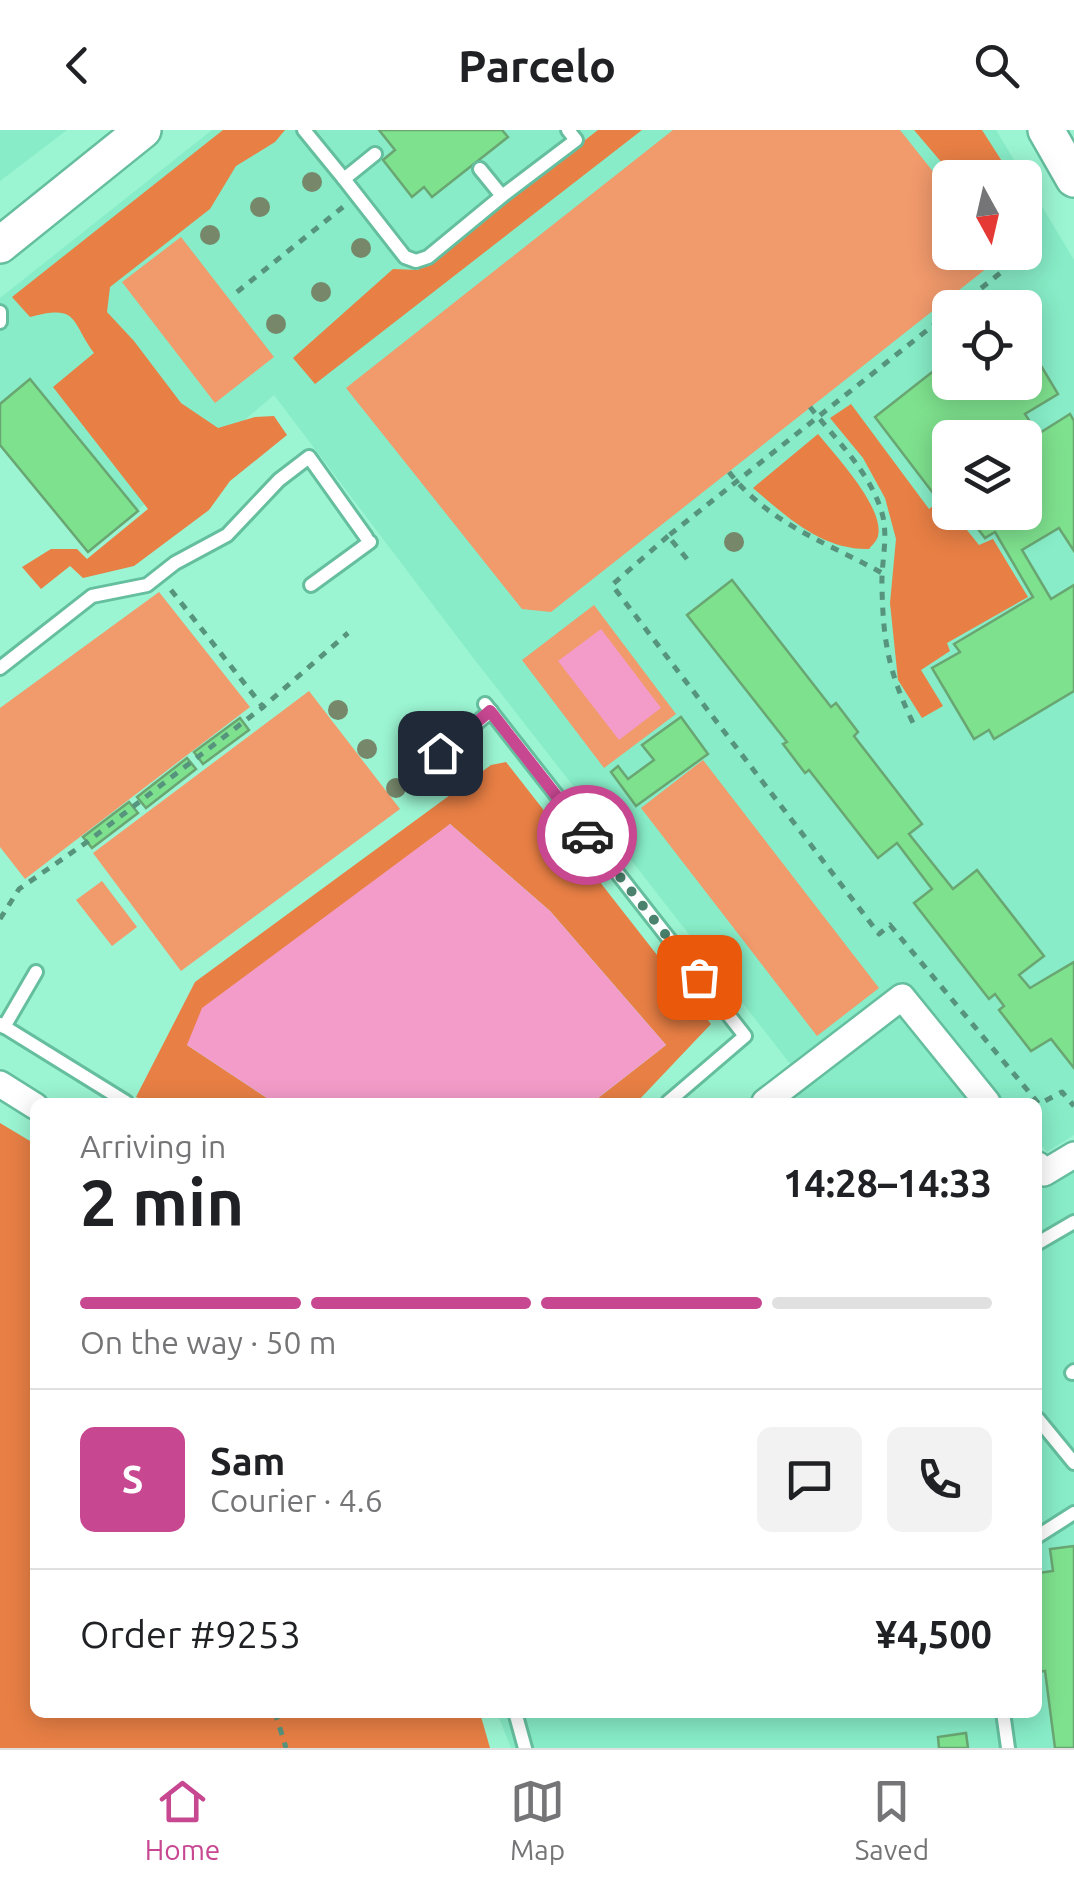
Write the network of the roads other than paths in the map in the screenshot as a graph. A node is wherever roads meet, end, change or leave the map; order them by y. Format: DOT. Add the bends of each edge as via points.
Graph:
graph roads {
  1 [pos="144,130"];
  2 [pos="304,130"];
  3 [pos="1046,130"];
  4 [pos="576,134"];
  5 [pos="374,154"];
  6 [pos="480,169"];
  7 [pos="344,179"];
  8 [pos="1074,179"];
  9 [pos="502,196"];
  10 [pos="0,245"];
  11 [pos="0,312"];
  12 [pos="0,322"];
  13 [pos="311,586"];
  14 [pos="0,668"];
  15 [pos="440,753"];
  16 [pos="36,972"];
  17 [pos="2,1026"];
  18 [pos="0,1084"];
  19 [pos="119,1098"];
  20 [pos="673,1098"];
  21 [pos="770,1098"];
  22 [pos="984,1098"];
  23 [pos="30,1103"];
  24 [pos="1074,1154"];
  25 [pos="1042,1170"];
  26 [pos="1074,1222"];
  27 [pos="1042,1242"];
  28 [pos="1042,1424"];
  29 [pos="1074,1463"];
  30 [pos="1074,1513"];
  31 [pos="1042,1533"];
  32 [pos="517,1718"];
  33 [pos="1005,1718"];
  34 [pos="526,1748"];
  35 [pos="1008,1748"];
  1 -- 10 [label="street"];
  2 -- 7 [label="lane"];
  3 -- 8 [label="street"];
  4 -- 9 [label="lane"];
  5 -- 7 [label="lane"];
  6 -- 9 [label="lane"];
  7 -- 9 [label="lane" via="405,257 416,261"];
  11 -- 12 [label="lane"];
  13 -- 14 [label="lane" via="368,539 309,457 228,535 147,585 92,596"];
  15 -- 20 [label="lane" via="488,708 745,1036"];
  16 -- 17 [label="lane"];
  17 -- 19 [label="lane"];
  18 -- 23 [label="street"];
  21 -- 22 [label="street" via="902,997"];
  24 -- 25 [label="street"];
  26 -- 27 [label="lane"];
  28 -- 29 [label="lane"];
  30 -- 31 [label="lane"];
  32 -- 34 [label="lane"];
  33 -- 35 [label="lane"];
}
